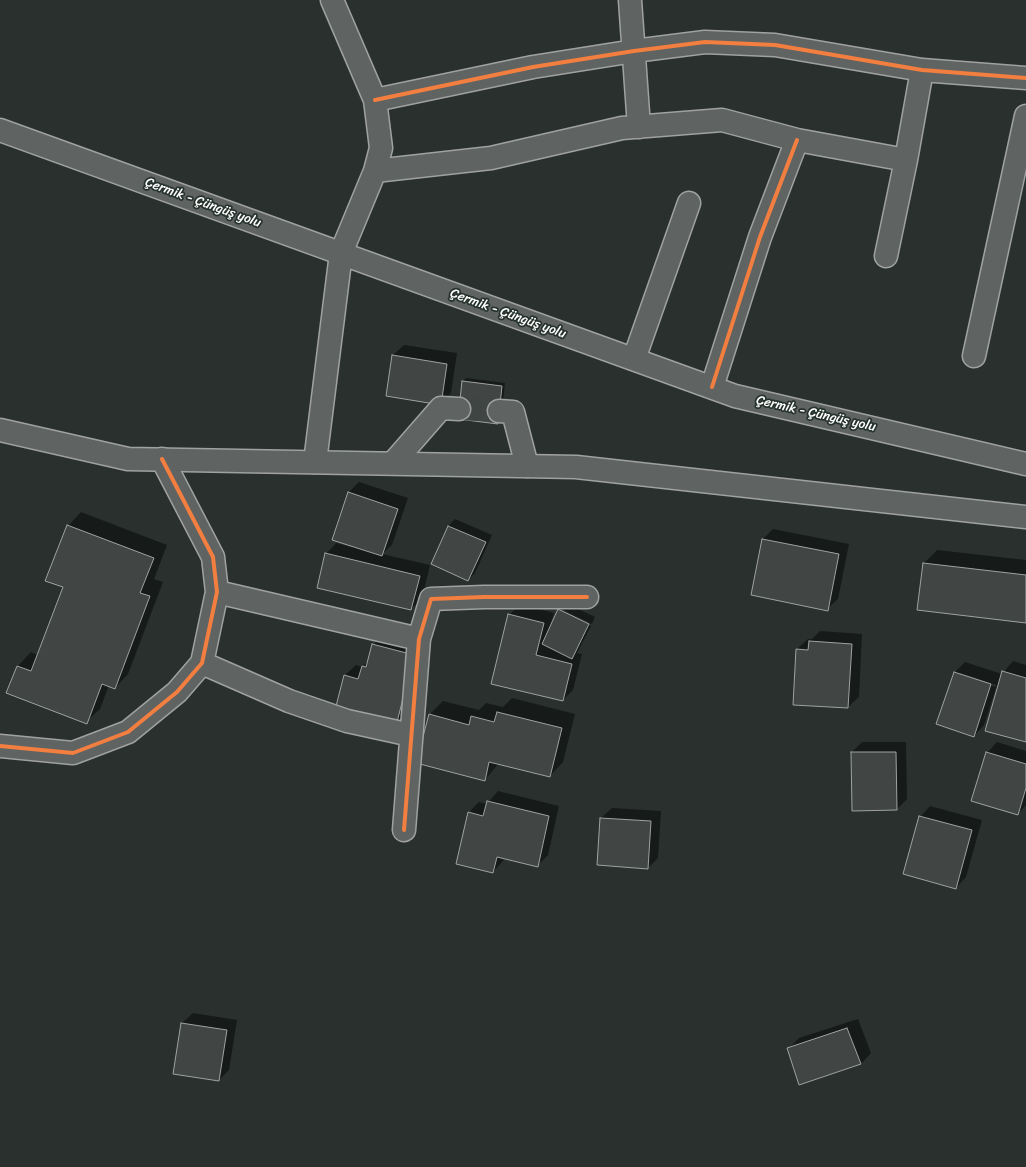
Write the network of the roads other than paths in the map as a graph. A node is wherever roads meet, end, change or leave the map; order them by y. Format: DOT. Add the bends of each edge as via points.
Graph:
graph roads {
  1 [pos="332,0"];
  2 [pos="630,0"];
  3 [pos="634,51"];
  4 [pos="922,70"];
  5 [pos="1026,78"];
  6 [pos="375,100"];
  7 [pos="1026,116"];
  8 [pos="639,127"];
  9 [pos="0,130"];
  10 [pos="797,140"];
  11 [pos="906,160"];
  12 [pos="375,171"];
  13 [pos="689,203"];
  14 [pos="341,253"];
  15 [pos="886,256"];
  16 [pos="974,356"];
  17 [pos="634,359"];
  18 [pos="712,387"];
  19 [pos="459,409"];
  20 [pos="500,411"];
  21 [pos="0,430"];
  22 [pos="162,459"];
  23 [pos="315,462"];
  24 [pos="393,464"];
  25 [pos="1026,464"];
  26 [pos="528,466"];
  27 [pos="1026,517"];
  28 [pos="217,592"];
  29 [pos="587,597"];
  30 [pos="419,639"];
  31 [pos="202,663"];
  32 [pos="411,735"];
  33 [pos="0,746"];
  34 [pos="404,830"];
  1 -- 6 [label="street"];
  2 -- 3 [label="street"];
  3 -- 4 [label="street" via="705,42 775,45"];
  3 -- 6 [label="street" via="533,67"];
  3 -- 8 [label="street"];
  4 -- 5 [label="street"];
  4 -- 11 [label="street"];
  6 -- 12 [label="street" via="381,148"];
  7 -- 16 [label="street"];
  8 -- 10 [label="street" via="722,120"];
  8 -- 12 [label="street" via="622,128 491,158"];
  9 -- 14 [label="street, Çermik - Çüngüş yolu"];
  10 -- 11 [label="street"];
  10 -- 18 [label="street" via="760,237"];
  11 -- 15 [label="street"];
  12 -- 14 [label="street"];
  13 -- 17 [label="street"];
  14 -- 17 [label="street, Çermik - Çüngüş yolu"];
  14 -- 23 [label="street"];
  17 -- 18 [label="street, Çermik - Çüngüş yolu"];
  18 -- 25 [label="street, Çermik - Çüngüş yolu" via="735,396"];
  19 -- 24 [label="street" via="441,408"];
  20 -- 26 [label="street" via="513,412"];
  21 -- 22 [label="street" via="128,459"];
  22 -- 23 [label="street"];
  22 -- 28 [label="street" via="213,557"];
  23 -- 24 [label="street"];
  24 -- 26 [label="street"];
  26 -- 27 [label="street" via="576,467"];
  28 -- 30 [label="street"];
  28 -- 31 [label="street"];
  29 -- 30 [label="street" via="431,599"];
  30 -- 32 [label="street"];
  31 -- 32 [label="street" via="289,701 347,721"];
  31 -- 33 [label="street" via="177,692 128,732 73,753"];
  32 -- 34 [label="street"];
}
